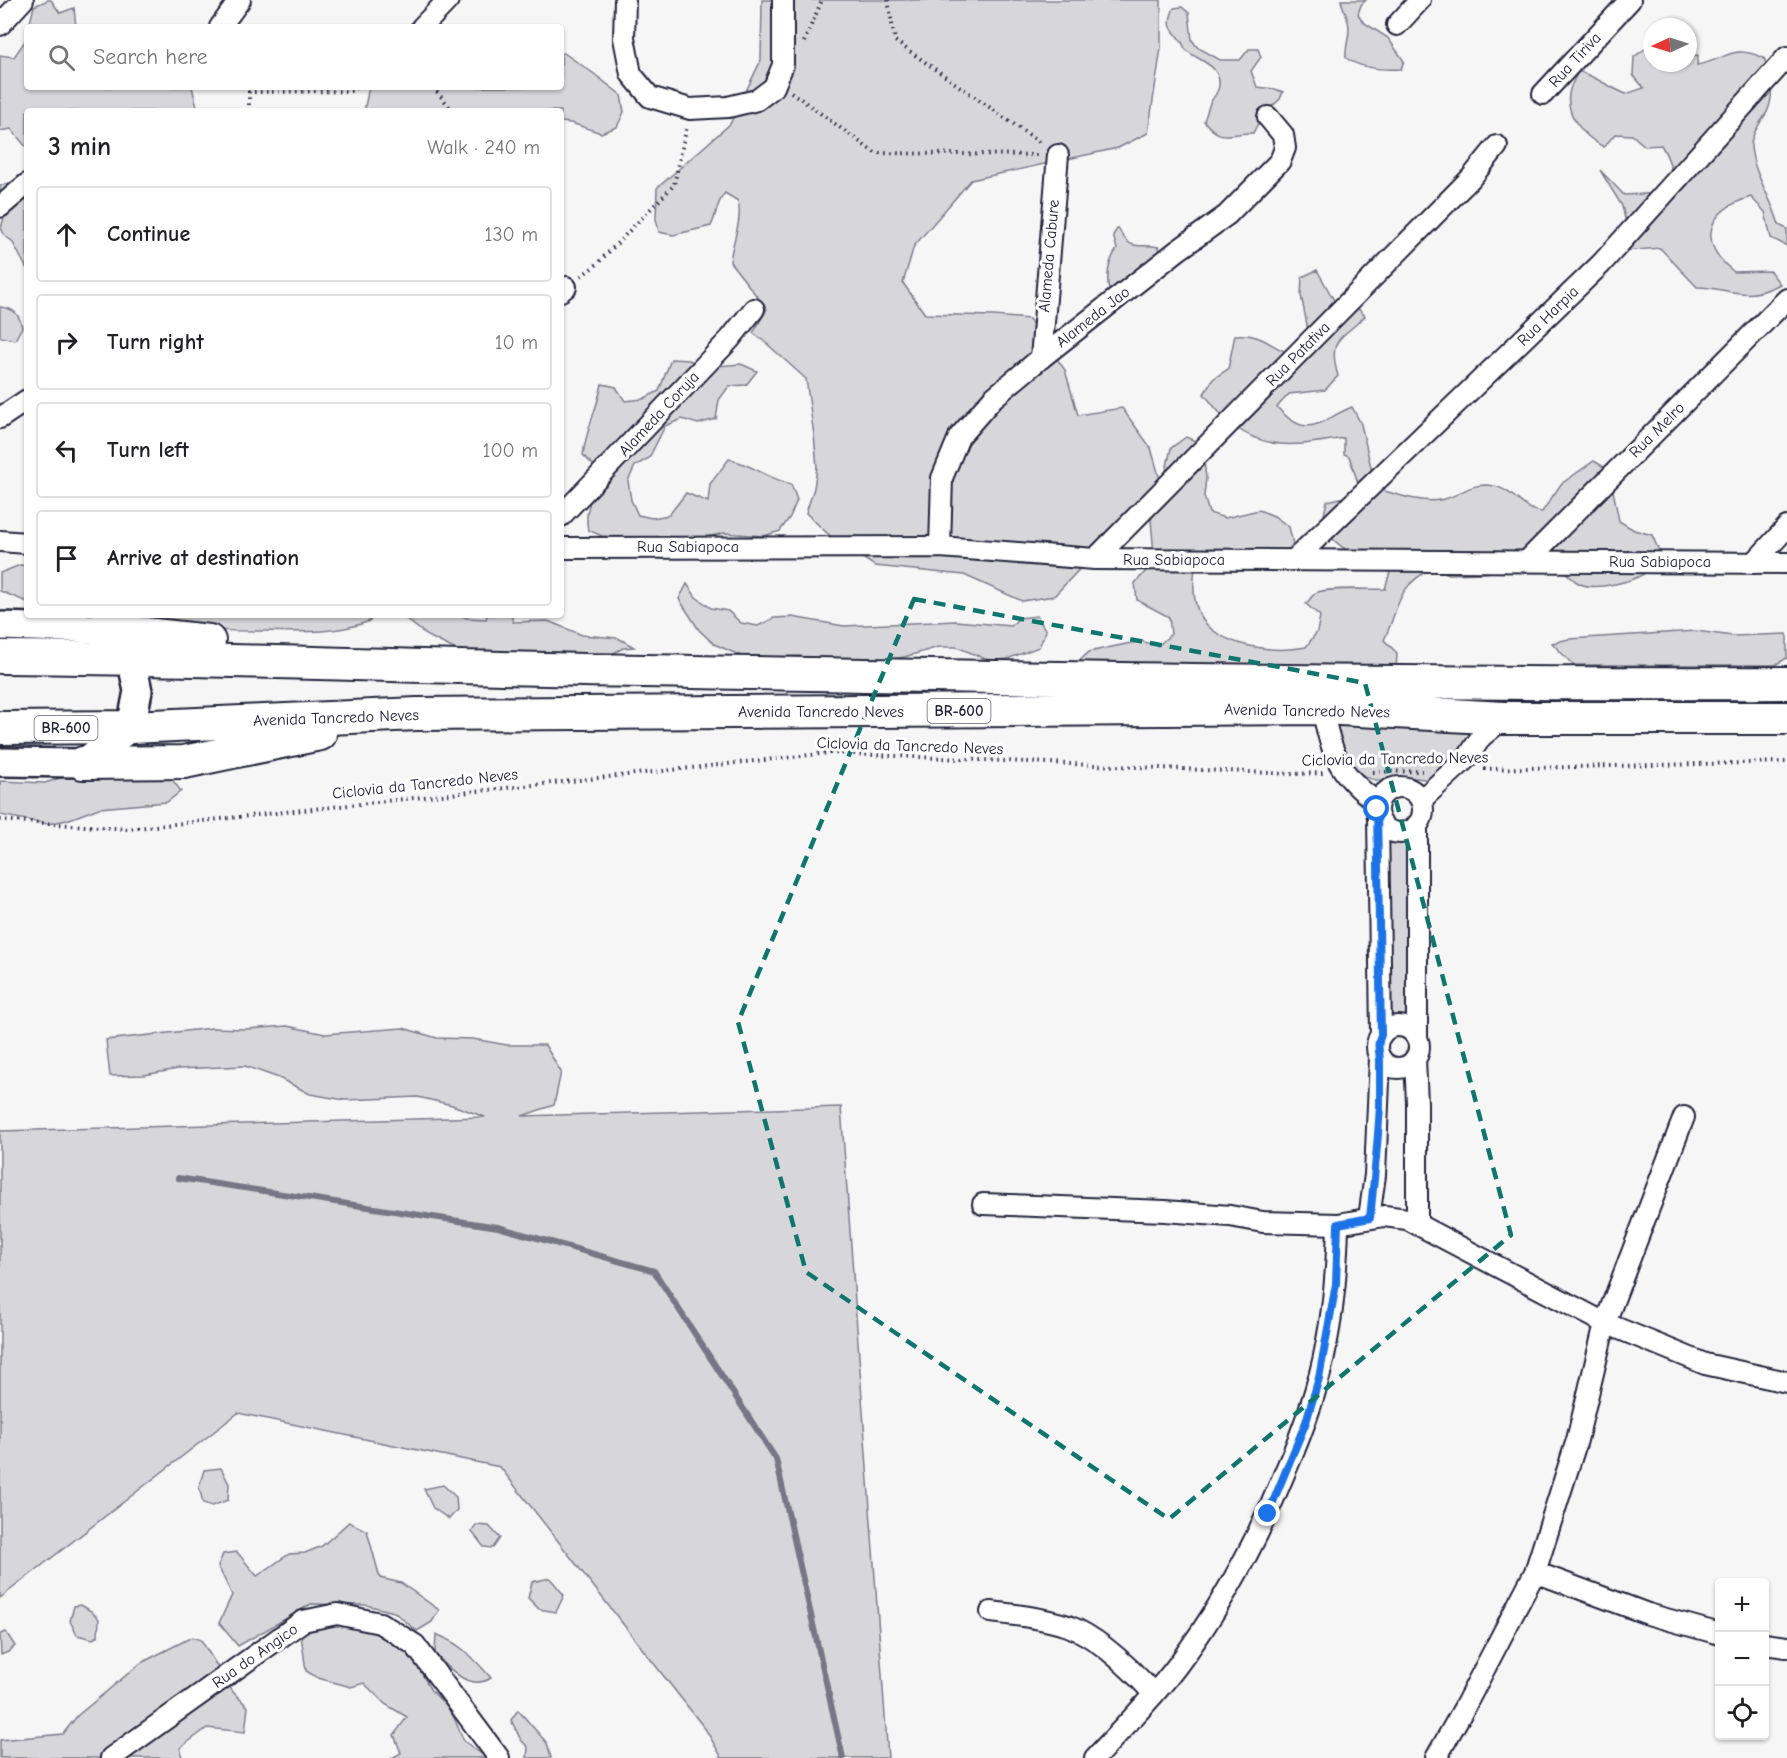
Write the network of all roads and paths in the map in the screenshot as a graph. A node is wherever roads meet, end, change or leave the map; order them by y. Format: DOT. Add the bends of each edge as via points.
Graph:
graph roads {
  1 [pos="23,0"];
  2 [pos="240,0"];
  3 [pos="448,0"];
  4 [pos="625,0"];
  5 [pos="783,0"];
  6 [pos="822,0"];
  7 [pos="888,0"];
  8 [pos="1420,0"];
  9 [pos="1630,0"];
  10 [pos="222,24"];
  11 [pos="425,24"];
  12 [pos="0,25"];
  13 [pos="1397,25"];
  14 [pos="803,44"];
  15 [pos="1787,57"];
  16 [pos="783,87"];
  17 [pos="353,90"];
  18 [pos="436,90"];
  19 [pos="1543,94"];
  20 [pos="249,108"];
  21 [pos="450,108"];
  22 [pos="690,110"];
  23 [pos="1268,117"];
  24 [pos="1497,146"];
  25 [pos="1058,155"];
  26 [pos="24,187"];
  27 [pos="0,207"];
  28 [pos="564,288"];
  29 [pos="1787,299"];
  30 [pos="754,309"];
  31 [pos="1041,358"];
  32 [pos="24,402"];
  33 [pos="0,418"];
  34 [pos="564,513"];
  35 [pos="1787,527"];
  36 [pos="0,541"];
  37 [pos="24,543"];
  38 [pos="940,547"];
  39 [pos="564,548"];
  40 [pos="1095,560"];
  41 [pos="1294,560"];
  42 [pos="1527,561"];
  43 [pos="1755,563"];
  44 [pos="1787,563"];
  45 [pos="0,626"];
  46 [pos="100,629"];
  47 [pos="0,657"];
  48 [pos="131,657"];
  49 [pos="413,665"];
  50 [pos="1787,682"];
  51 [pos="1322,708"];
  52 [pos="417,714"];
  53 [pos="1504,718"];
  54 [pos="1787,718"];
  55 [pos="131,727"];
  56 [pos="0,728"];
  57 [pos="0,762"];
  58 [pos="1787,762"];
  59 [pos="83,763"];
  60 [pos="1481,769"];
  61 [pos="1434,771"];
  62 [pos="1363,772"];
  63 [pos="1328,773"];
  64 [pos="1421,800"];
  65 [pos="1378,809"];
  66 [pos="0,820"];
  67 [pos="1417,825"];
  68 [pos="1381,1035"];
  69 [pos="1417,1038"];
  70 [pos="1380,1058"];
  71 [pos="1415,1059"];
  72 [pos="1684,1117"];
  73 [pos="983,1204"];
  74 [pos="1370,1218"];
  75 [pos="1417,1223"];
  76 [pos="1338,1224"];
  77 [pos="1605,1323"];
  78 [pos="1787,1382"];
  79 [pos="1535,1572"];
  80 [pos="991,1612"];
  81 [pos="1715,1633"];
  82 [pos="1769,1645"];
  83 [pos="1787,1647"];
  84 [pos="1154,1694"];
  85 [pos="111,1758"];
  86 [pos="499,1758"];
  87 [pos="1095,1758"];
  88 [pos="1436,1758"];
  1 -- 12 [label="street"];
  2 -- 10 [label="street"];
  3 -- 11 [label="street"];
  4 -- 22 [label="street" via="624,38 631,74 650,97"];
  5 -- 22 [label="street" via="783,65 774,87 757,100"];
  6 -- 14 [label="path"];
  7 -- 25 [label="path" via="896,41"];
  8 -- 13 [label="street"];
  9 -- 19 [label="street, Rua Tiriva"];
  15 -- 41 [label="street, Rua Harpia" via="1602,264"];
  16 -- 25 [label="path" via="875,153"];
  17 -- 20 [label="path" via="249,92"];
  18 -- 21 [label="path"];
  22 -- 28 [label="path" via="674,185 596,265"];
  23 -- 31 [label="street, Alameda Jao" via="1282,135 1285,148 1280,161 1227,215"];
  24 -- 40 [label="street, Rua Patativa" via="1463,186"];
  25 -- 31 [label="street, Alameda Cabure"];
  26 -- 27 [label="street"];
  29 -- 42 [label="street, Rua Melro"];
  30 -- 34 [label="street, Alameda Coruja"];
  31 -- 38 [label="street, Alameda Jao" via="993,398 959,437 942,478"];
  32 -- 33 [label="street"];
  35 -- 43 [label="street"];
  36 -- 37 [label="street"];
  38 -- 39 [label="street, Rua Sabiapoca"];
  38 -- 40 [label="street, Rua Sabiapoca"];
  40 -- 41 [label="street, Rua Sabiapoca"];
  41 -- 42 [label="street, Rua Sabiapoca"];
  42 -- 43 [label="street, Rua Sabiapoca"];
  43 -- 44 [label="street, Rua Sabiapoca"];
  45 -- 46 [label="main road"];
  46 -- 48 [label="main road"];
  46 -- 49 [label="main road"];
  47 -- 48 [label="main road, Avenida Tancredo Neves / BR-600"];
  48 -- 49 [label="main road, Avenida Tancredo Neves / BR-600"];
  48 -- 55 [label="main road" via="138,691"];
  49 -- 50 [label="main road, Avenida Tancredo Neves / BR-600" via="1484,683"];
  51 -- 52 [label="main road, Avenida Tancredo Neves / BR-600"];
  51 -- 53 [label="main road, Avenida Tancredo Neves / BR-600"];
  51 -- 65 [label="street" via="1330,746 1344,771"];
  52 -- 55 [label="main road, Avenida Tancredo Neves / BR-600"];
  52 -- 59 [label="main road" via="184,762"];
  53 -- 54 [label="main road, Avenida Tancredo Neves / BR-600"];
  53 -- 64 [label="street" via="1481,736 1468,757"];
  55 -- 56 [label="main road, Avenida Tancredo Neves / BR-600"];
  55 -- 59 [label="main road"];
  57 -- 59 [label="main road"];
  58 -- 60 [label="path, Ciclovia da Tancredo Neves"];
  61 -- 62 [label="path, Ciclovia da Tancredo Neves"];
  63 -- 66 [label="path, Ciclovia da Tancredo Neves" via="829,753 128,829"];
  64 -- 65 [label="street" via="1402,787 1387,791"];
  64 -- 67 [label="street" via="1422,818"];
  65 -- 67 [label="street" via="1387,829 1411,830"];
  65 -- 68 [label="street"];
  67 -- 69 [label="street"];
  68 -- 69 [label="street" via="1399,1026"];
  68 -- 70 [label="street" via="1377,1051"];
  69 -- 71 [label="street"];
  70 -- 71 [label="street" via="1397,1068"];
  70 -- 74 [label="street"];
  71 -- 75 [label="street"];
  72 -- 77 [label="street"];
  73 -- 76 [label="street" via="1165,1210 1263,1222"];
  74 -- 75 [label="street" via="1395,1216"];
  74 -- 76 [label="street"];
  75 -- 77 [label="street"];
  76 -- 84 [label="street" via="1336,1284 1326,1347 1306,1422 1245,1560 1198,1636"];
  77 -- 78 [label="street" via="1705,1364"];
  77 -- 79 [label="street" via="1577,1440"];
  79 -- 81 [label="street" via="1648,1614"];
  79 -- 88 [label="street"];
  80 -- 84 [label="street" via="1049,1621 1084,1634 1133,1672"];
  82 -- 83 [label="street"];
  84 -- 87 [label="street"];
  85 -- 86 [label="street, Rua do Angico" via="303,1621 337,1614 380,1623 415,1645"];
}
